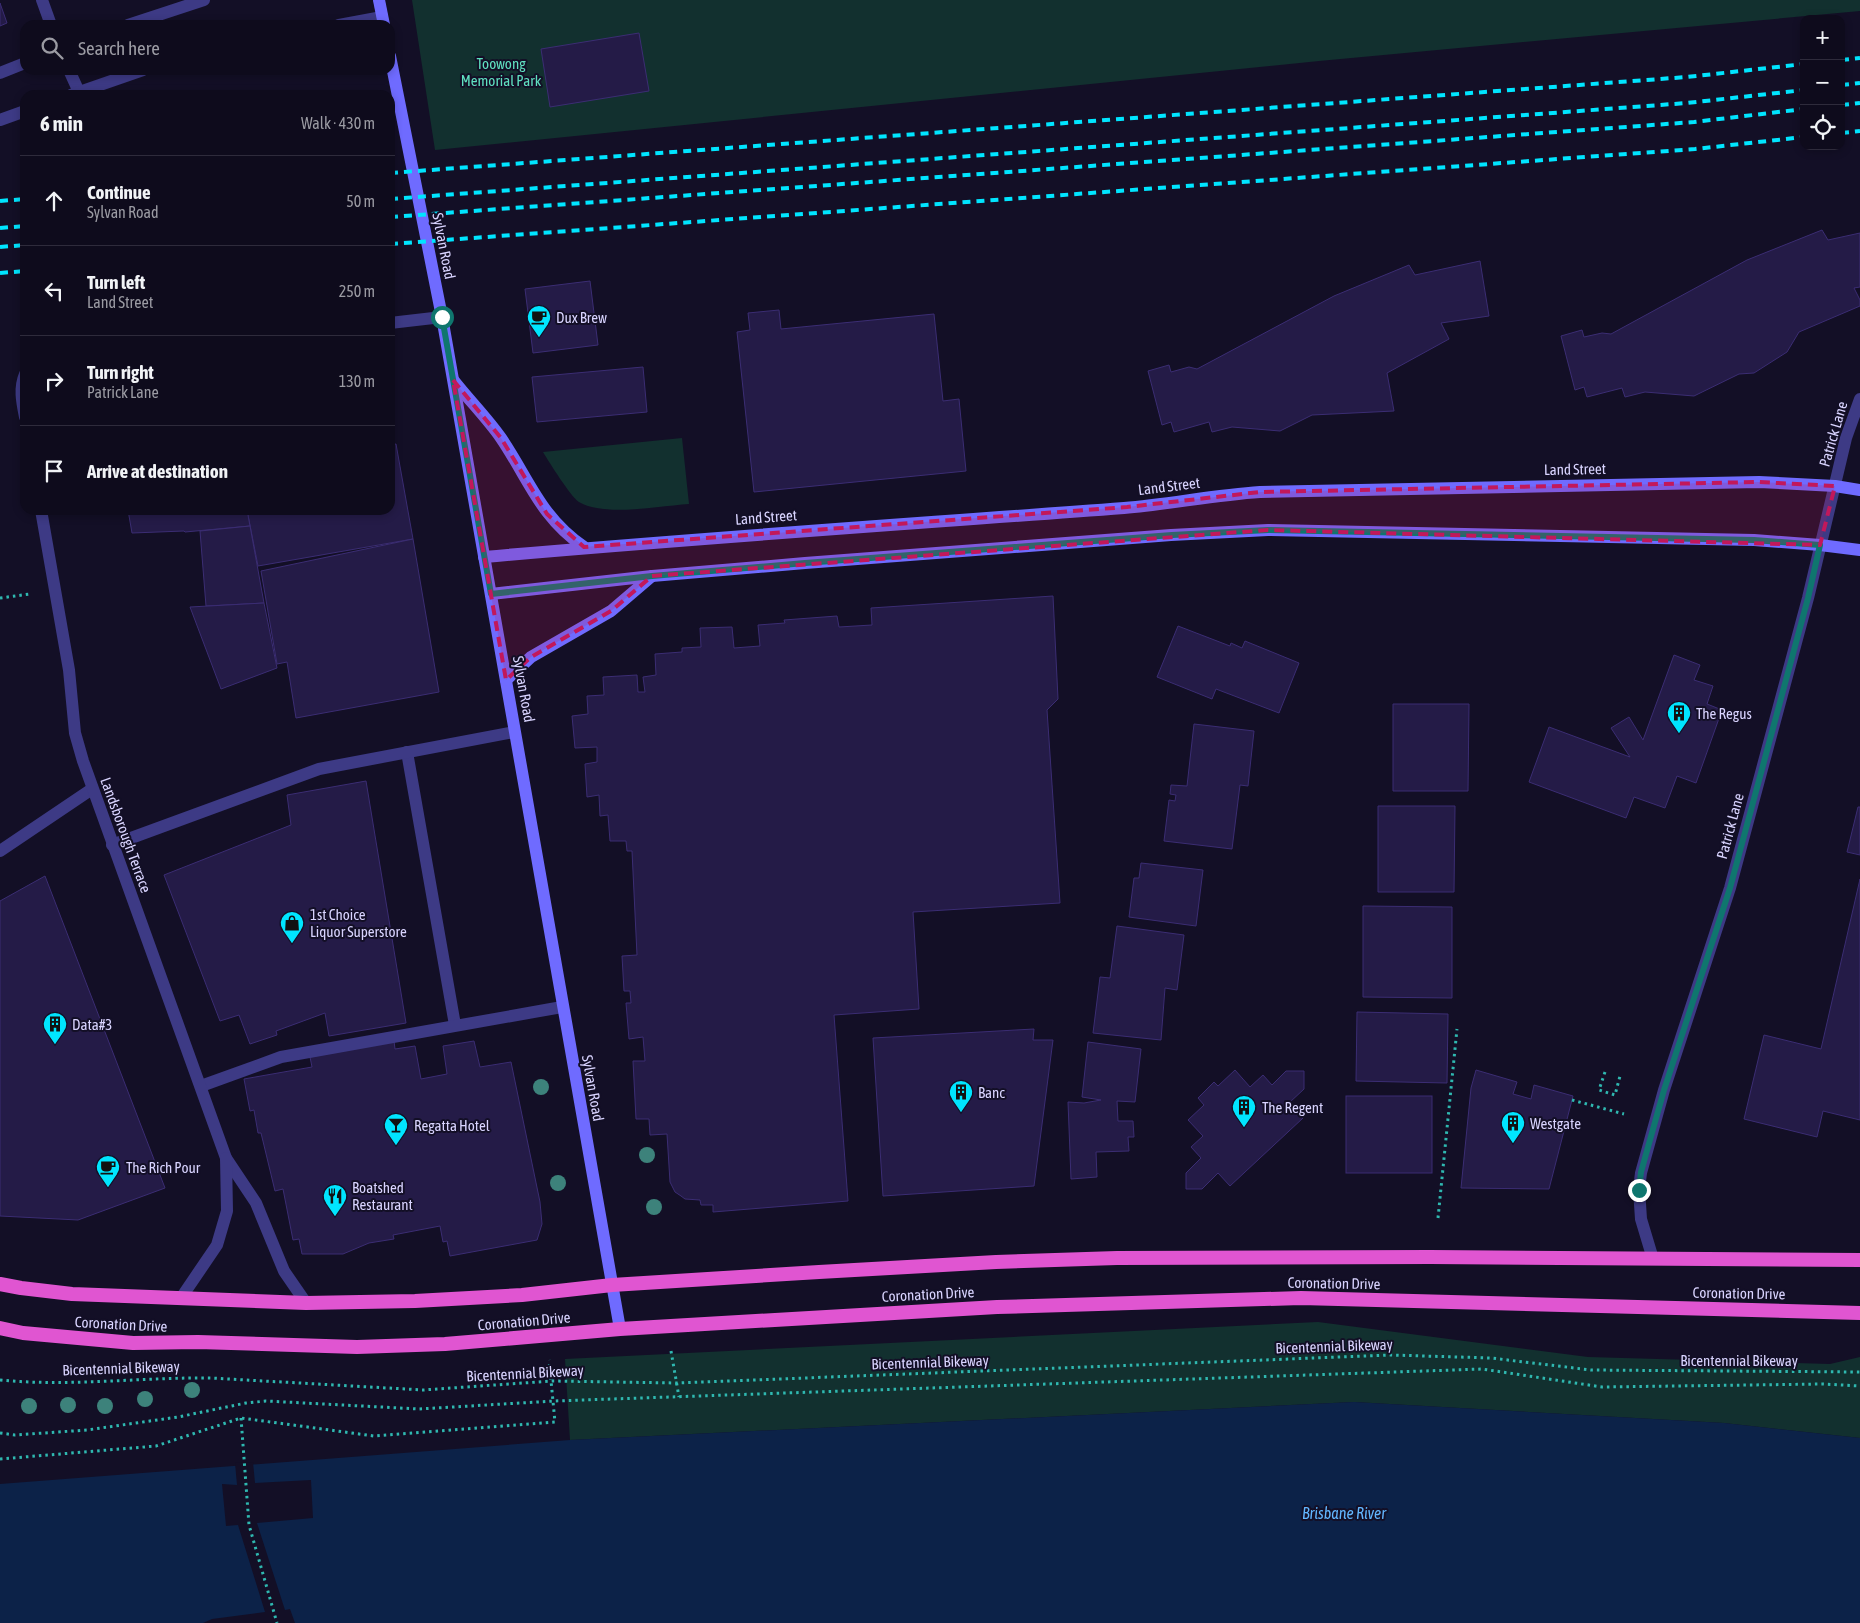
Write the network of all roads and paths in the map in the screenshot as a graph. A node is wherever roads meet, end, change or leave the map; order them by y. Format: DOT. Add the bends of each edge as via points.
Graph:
graph roads {
  1 [pos="42,0"];
  2 [pos="204,0"];
  3 [pos="379,0"];
  4 [pos="49,20"];
  5 [pos="143,20"];
  6 [pos="383,20"];
  7 [pos="20,65"];
  8 [pos="0,72"];
  9 [pos="70,75"];
  10 [pos="129,75"];
  11 [pos="394,75"];
  12 [pos="74,90"];
  13 [pos="86,90"];
  14 [pos="20,113"];
  15 [pos="0,120"];
  16 [pos="442,317"];
  17 [pos="395,322"];
  18 [pos="453,380"];
  19 [pos="1860,399"];
  20 [pos="1835,486"];
  21 [pos="1860,490"];
  22 [pos="42,515"];
  23 [pos="1820,545"];
  24 [pos="584,547"];
  25 [pos="1860,550"];
  26 [pos="484,557"];
  27 [pos="652,576"];
  28 [pos="491,594"];
  29 [pos="506,680"];
  30 [pos="514,732"];
  31 [pos="407,752"];
  32 [pos="92,789"];
  33 [pos="112,845"];
  34 [pos="0,851"];
  35 [pos="562,1007"];
  36 [pos="455,1025"];
  37 [pos="1458,1029"];
  38 [pos="1605,1072"];
  39 [pos="1620,1076"];
  40 [pos="200,1086"];
  41 [pos="1572,1100"];
  42 [pos="1624,1114"];
  43 [pos="226,1158"];
  44 [pos="1438,1218"];
  45 [pos="1653,1259"];
  46 [pos="1860,1260"];
  47 [pos="0,1284"];
  48 [pos="612,1285"];
  49 [pos="181,1298"];
  50 [pos="306,1303"];
  51 [pos="1860,1312"];
  52 [pos="0,1328"];
  53 [pos="620,1329"];
  54 [pos="669,1343"];
  55 [pos="549,1356"];
  56 [pos="1860,1372"];
  57 [pos="0,1380"];
  58 [pos="552,1381"];
  59 [pos="677,1383"];
  60 [pos="1860,1386"];
  61 [pos="679,1397"];
  62 [pos="554,1401"];
  63 [pos="241,1418"];
  64 [pos="0,1433"];
  65 [pos="0,1459"];
  66 [pos="277,1623"];
  1 -- 4 [label="street"];
  2 -- 5 [label="street"];
  3 -- 6 [label="main road"];
  7 -- 8 [label="street"];
  9 -- 12 [label="street"];
  10 -- 13 [label="street"];
  11 -- 16 [label="main road, Sylvan Road"];
  14 -- 15 [label="street"];
  16 -- 17 [label="street"];
  16 -- 18 [label="main road, Sylvan Road"];
  18 -- 24 [label="main road" via="500,438 547,514"];
  18 -- 26 [label="main road, Sylvan Road"];
  19 -- 20 [label="street, Patrick Lane" via="1846,438"];
  20 -- 21 [label="main road, Land Street"];
  20 -- 23 [label="street, Patrick Lane"];
  20 -- 24 [label="main road, Land Street" via="1759,482 1260,492 1127,507"];
  22 -- 32 [label="street, Landsborough Terrace" via="69,670 75,733"];
  23 -- 25 [label="main road"];
  23 -- 27 [label="main road" via="1754,540 1268,530"];
  23 -- 45 [label="street, Patrick Lane" via="1730,888 1664,1090 1641,1172 1641,1219"];
  24 -- 26 [label="main road, Land Street"];
  26 -- 28 [label="main road, Sylvan Road"];
  27 -- 28 [label="main road"];
  27 -- 29 [label="main road" via="611,611 531,657"];
  28 -- 29 [label="main road, Sylvan Road"];
  29 -- 30 [label="main road, Sylvan Road"];
  30 -- 31 [label="street"];
  30 -- 35 [label="main road, Sylvan Road"];
  31 -- 33 [label="street" via="319,769"];
  31 -- 36 [label="street"];
  32 -- 33 [label="street, Landsborough Terrace"];
  32 -- 34 [label="street"];
  33 -- 40 [label="street, Landsborough Terrace"];
  35 -- 36 [label="street"];
  35 -- 48 [label="main road, Sylvan Road"];
  36 -- 40 [label="street" via="281,1057"];
  37 -- 44 [label="path"];
  38 -- 39 [label="path" via="1600,1090 1615,1095"];
  40 -- 43 [label="street, Landsborough Terrace"];
  41 -- 42 [label="path"];
  43 -- 49 [label="street, Landsborough Terrace" via="227,1211 217,1245"];
  43 -- 50 [label="street, Landsborough Terrace" via="256,1203 284,1271"];
  45 -- 46 [label="highway, Coronation Drive"];
  45 -- 48 [label="highway, Coronation Drive" via="1117,1258"];
  47 -- 49 [label="highway, Coronation Drive" via="72,1294"];
  48 -- 50 [label="highway, Coronation Drive" via="493,1297"];
  48 -- 53 [label="main road, Sylvan Road"];
  49 -- 50 [label="highway, Coronation Drive"];
  51 -- 53 [label="highway, Coronation Drive" via="1301,1298 997,1306"];
  52 -- 53 [label="highway, Coronation Drive" via="133,1343 357,1346 444,1344"];
  54 -- 59 [label="path"];
  55 -- 58 [label="path"];
  56 -- 59 [label="path, Bicentennial Bikeway" via="1591,1370 1491,1358 1391,1355"];
  57 -- 58 [label="path, Bicentennial Bikeway" via="99,1381 176,1377 423,1390"];
  58 -- 59 [label="path, Bicentennial Bikeway"];
  58 -- 62 [label="path"];
  59 -- 61 [label="path"];
  60 -- 61 [label="path" via="1602,1386 1482,1369"];
  61 -- 62 [label="path"];
  62 -- 63 [label="path" via="555,1422 374,1436"];
  62 -- 64 [label="path" via="419,1409 259,1402 88,1430 15,1435"];
  63 -- 65 [label="path" via="156,1446"];
  63 -- 66 [label="path" via="249,1525"];
}
